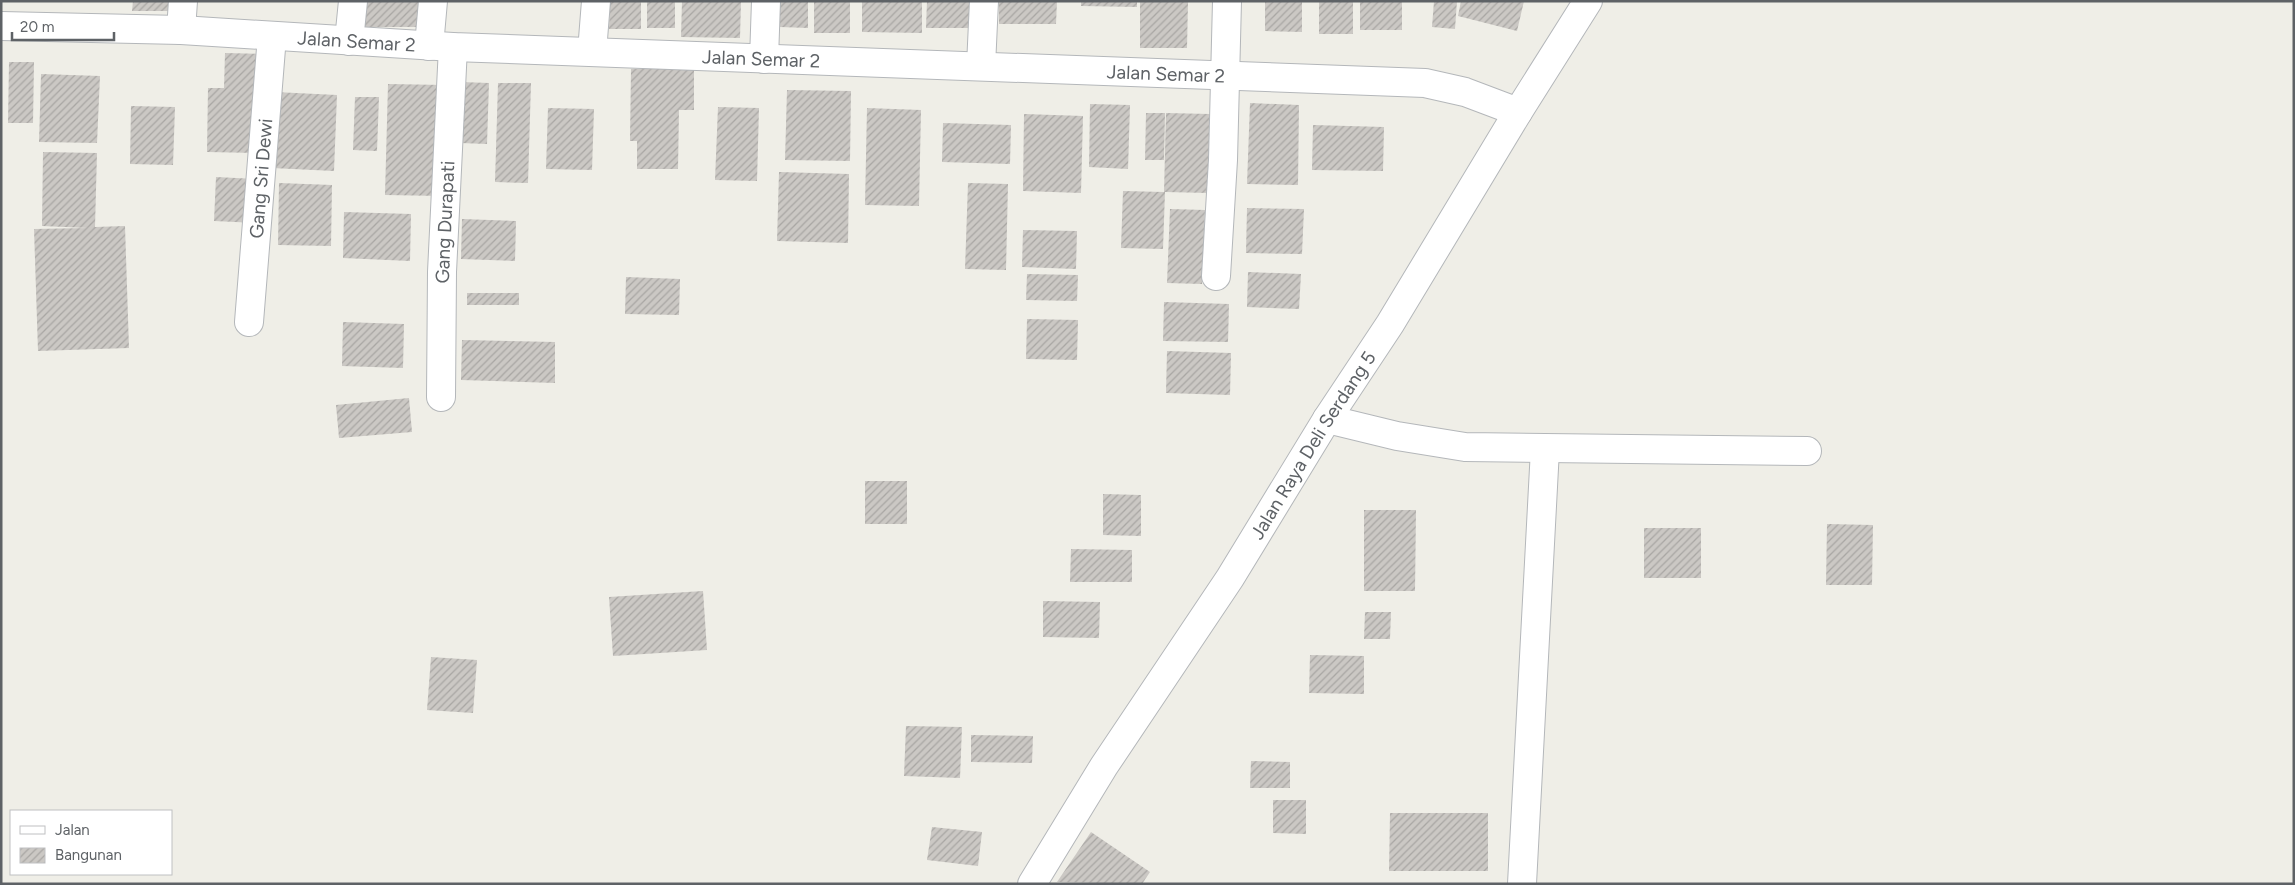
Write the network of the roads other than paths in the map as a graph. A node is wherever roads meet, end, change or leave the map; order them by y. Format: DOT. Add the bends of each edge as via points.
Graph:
graph roads {
  1 [pos="182,1"];
  2 [pos="353,1"];
  3 [pos="434,1"];
  4 [pos="596,1"];
  5 [pos="766,1"];
  6 [pos="984,1"];
  7 [pos="1227,1"];
  8 [pos="1588,1"];
  9 [pos="1,26"];
  10 [pos="181,30"];
  11 [pos="272,36"];
  12 [pos="349,41"];
  13 [pos="441,46"];
  14 [pos="592,52"];
  15 [pos="764,58"];
  16 [pos="981,66"];
  17 [pos="1224,76"];
  18 [pos="1513,110"];
  19 [pos="1216,276"];
  20 [pos="249,322"];
  21 [pos="441,397"];
  22 [pos="1327,419"];
  23 [pos="1545,449"];
  24 [pos="1807,451"];
  25 [pos="1032,884"];
  26 [pos="1522,884"];
  1 -- 10 [label="street"];
  2 -- 12 [label="street"];
  3 -- 13 [label="street, Gang Durapati"];
  4 -- 14 [label="street"];
  5 -- 15 [label="street"];
  6 -- 16 [label="street"];
  7 -- 17 [label="street"];
  8 -- 18 [label="street, Jalan Raya Deli Serdang 5"];
  9 -- 10 [label="street, Jalan Semar 2"];
  10 -- 11 [label="street, Jalan Semar 2"];
  11 -- 12 [label="street, Jalan Semar 2"];
  11 -- 20 [label="street, Gang Sri Dewi"];
  12 -- 13 [label="street, Jalan Semar 2"];
  13 -- 14 [label="street, Jalan Semar 2"];
  13 -- 21 [label="street, Gang Durapati"];
  14 -- 15 [label="street, Jalan Semar 2"];
  15 -- 16 [label="street, Jalan Semar 2"];
  16 -- 17 [label="street, Jalan Semar 2"];
  17 -- 18 [label="street, Jalan Semar 2" via="1425,83 1465,92"];
  17 -- 19 [label="street"];
  18 -- 22 [label="street, Jalan Raya Deli Serdang 5" via="1390,324"];
  22 -- 23 [label="street" via="1397,436 1465,447"];
  22 -- 25 [label="street, Jalan Raya Deli Serdang 5" via="1230,578 1104,766"];
  23 -- 24 [label="street"];
  23 -- 26 [label="street"];
}
